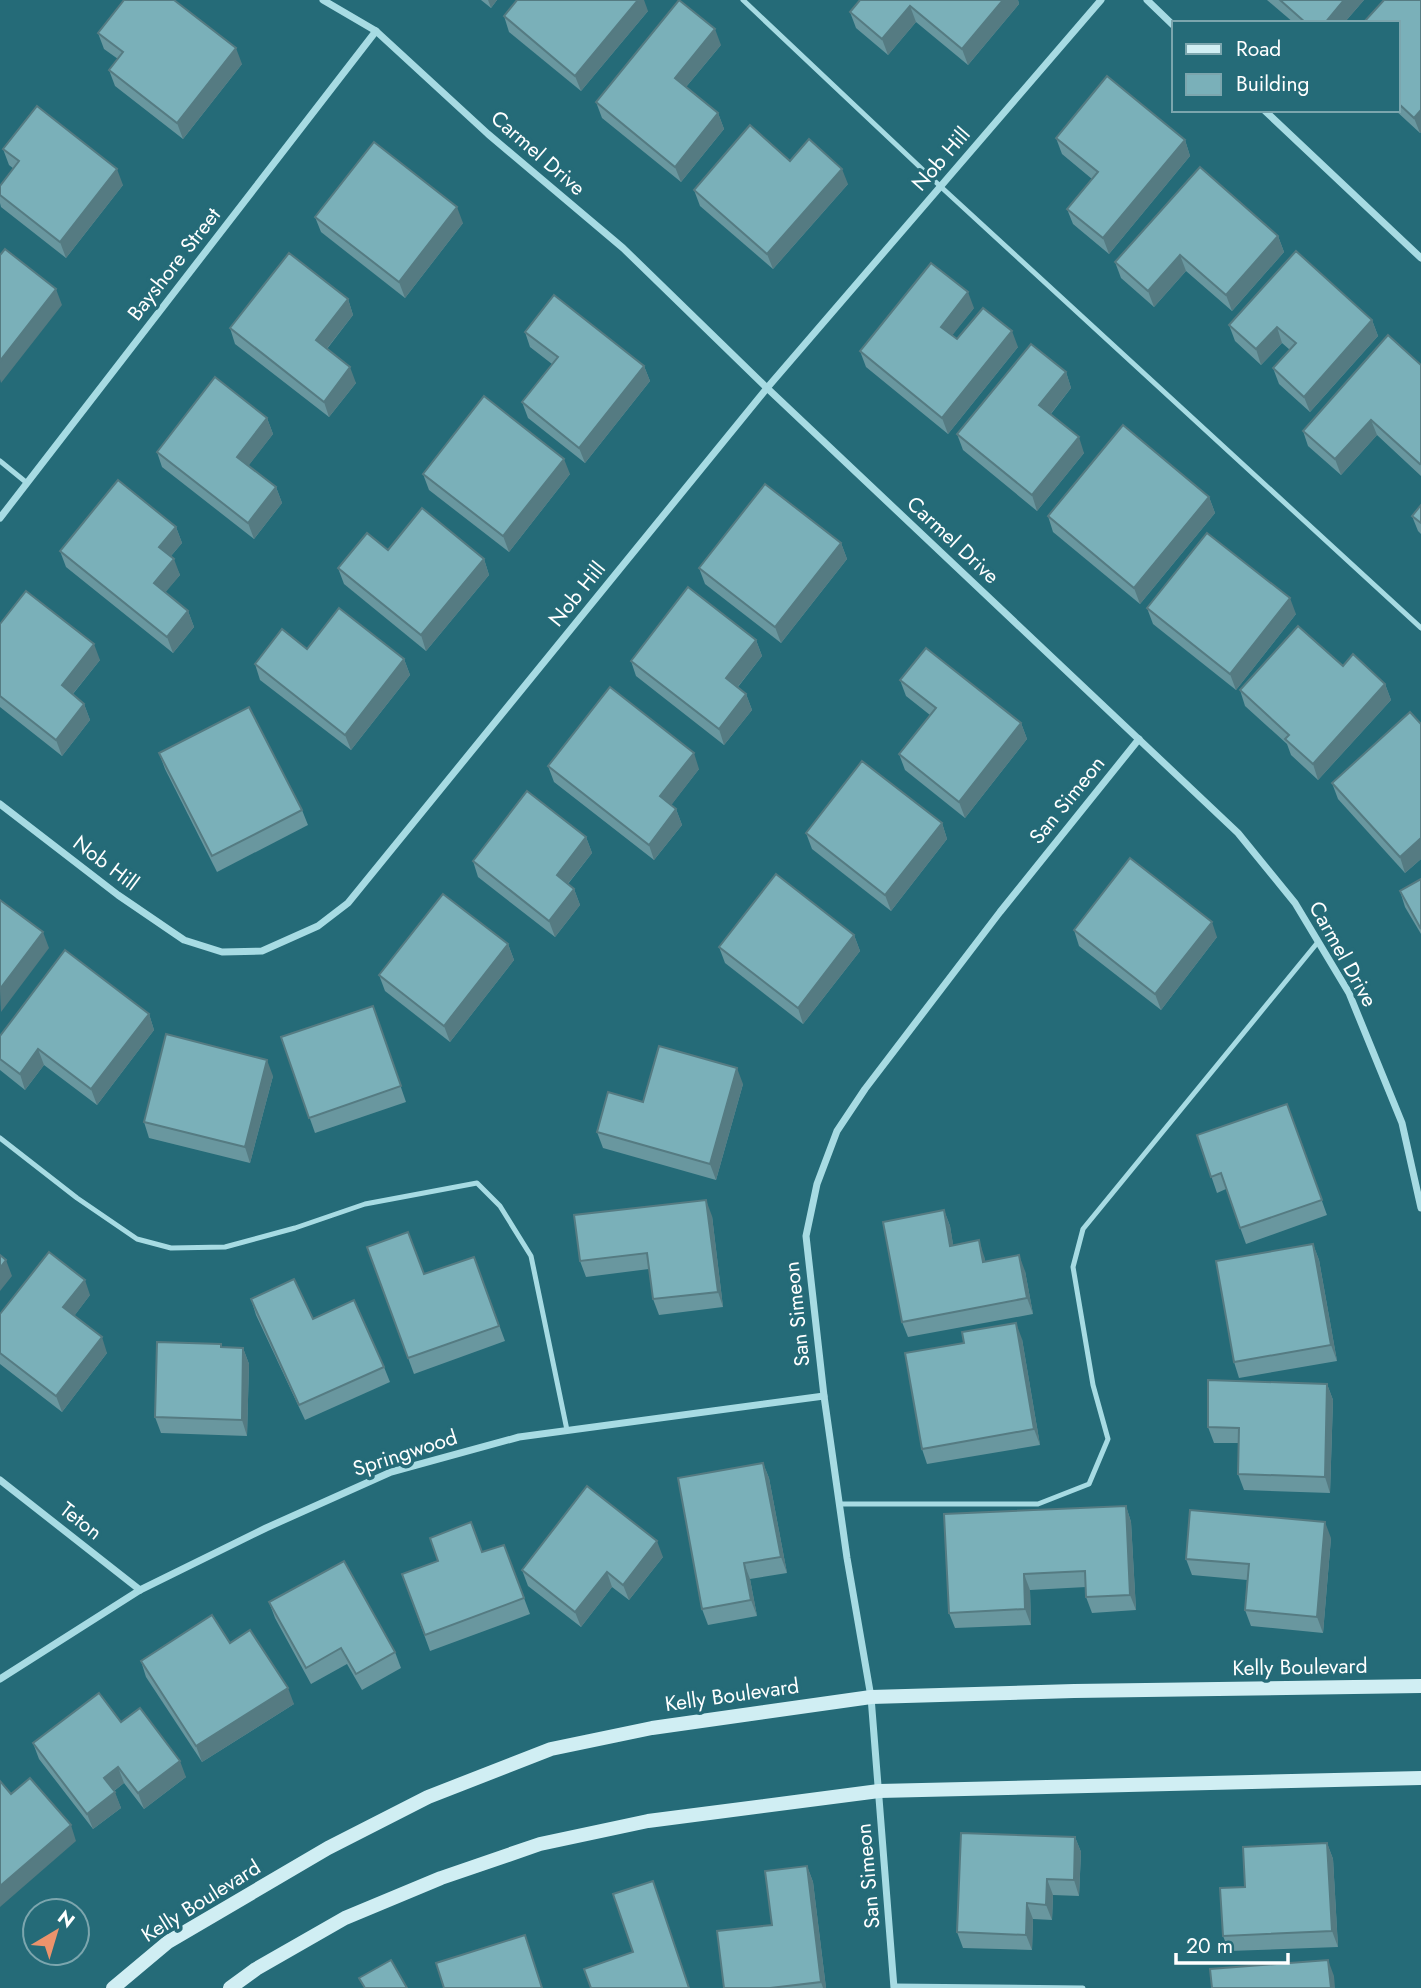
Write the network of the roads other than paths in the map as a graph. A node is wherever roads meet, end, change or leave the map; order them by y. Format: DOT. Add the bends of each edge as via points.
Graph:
graph roads {
  1 [pos="323,0"];
  2 [pos="743,0"];
  3 [pos="1101,0"];
  4 [pos="1147,0"];
  5 [pos="1172,24"];
  6 [pos="376,31"];
  7 [pos="1266,112"];
  8 [pos="940,186"];
  9 [pos="1421,258"];
  10 [pos="767,388"];
  11 [pos="0,461"];
  12 [pos="27,482"];
  13 [pos="0,518"];
  14 [pos="1421,628"];
  15 [pos="1139,739"];
  16 [pos="0,804"];
  17 [pos="1318,942"];
  18 [pos="0,1138"];
  19 [pos="1421,1208"];
  20 [pos="824,1396"];
  21 [pos="567,1430"];
  22 [pos="0,1480"];
  23 [pos="839,1504"];
  24 [pos="140,1590"];
  25 [pos="0,1679"];
  26 [pos="1421,1686"];
  27 [pos="871,1697"];
  28 [pos="1421,1778"];
  29 [pos="879,1791"];
  30 [pos="894,1987"];
  31 [pos="113,1988"];
  32 [pos="229,1988"];
  33 [pos="1083,1988"];
  1 -- 6 [label="street, Carmel Drive"];
  2 -- 8 [label="lane"];
  3 -- 8 [label="street, Nob Hill"];
  4 -- 5 [label="street"];
  6 -- 10 [label="street, Carmel Drive" via="623,248"];
  6 -- 12 [label="street, Bayshore Street"];
  7 -- 9 [label="street"];
  8 -- 10 [label="street, Nob Hill"];
  8 -- 14 [label="lane"];
  10 -- 15 [label="street, Carmel Drive"];
  10 -- 16 [label="street, Nob Hill" via="348,903 318,926 262,951 222,953 184,940"];
  11 -- 12 [label="lane"];
  12 -- 13 [label="street, Bayshore Street"];
  15 -- 17 [label="street, Carmel Drive" via="1238,833 1295,903"];
  15 -- 20 [label="street, San Simeon" via="1000,912 837,1131 817,1184 806,1236"];
  17 -- 19 [label="street, Carmel Drive" via="1349,993 1402,1123"];
  17 -- 23 [label="lane" via="1083,1229 1073,1267 1093,1385 1108,1439 1089,1483 1038,1504"];
  18 -- 21 [label="lane" via="137,1239 171,1248 225,1247 365,1204 477,1183 500,1206 531,1256"];
  20 -- 21 [label="street, Springwood"];
  20 -- 23 [label="street, San Simeon"];
  21 -- 24 [label="street, Springwood" via="519,1437 391,1472"];
  22 -- 24 [label="street, Teton"];
  23 -- 27 [label="street, San Simeon"];
  24 -- 25 [label="street, Springwood"];
  26 -- 27 [label="main road, Kelly Boulevard"];
  27 -- 29 [label="street, San Simeon"];
  27 -- 31 [label="main road, Kelly Boulevard" via="652,1728 539,1754 428,1797 328,1848 168,1942"];
  28 -- 29 [label="main road"];
  29 -- 30 [label="street, San Simeon"];
  29 -- 32 [label="main road" via="648,1821 540,1844 345,1918"];
  30 -- 33 [label="lane"];
}
